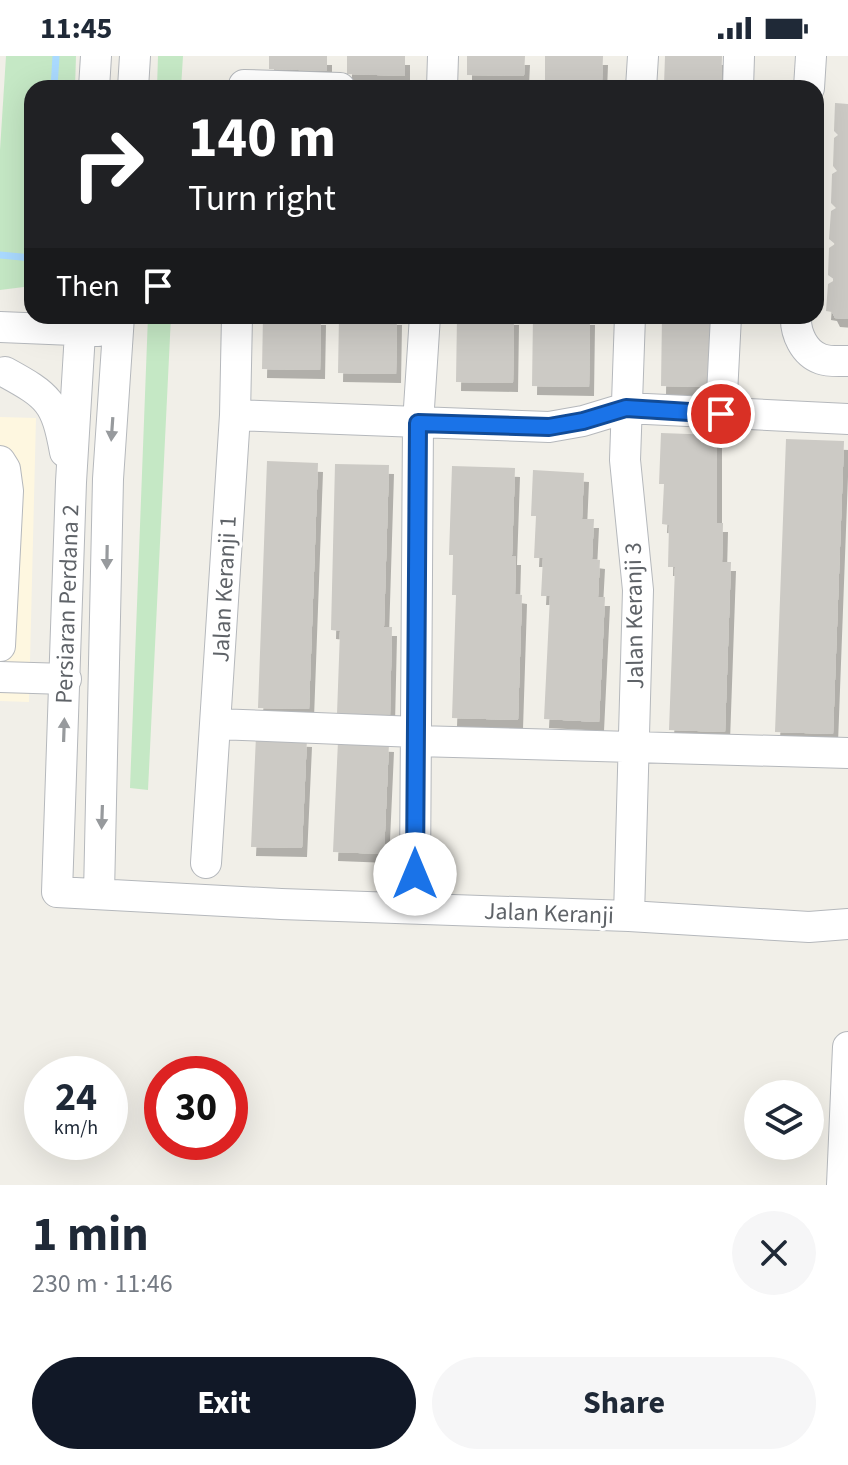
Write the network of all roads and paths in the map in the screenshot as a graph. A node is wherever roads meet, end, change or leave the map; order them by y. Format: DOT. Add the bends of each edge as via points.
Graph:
graph roads {
  1 [pos="96,56"];
  2 [pos="135,56"];
  3 [pos="443,56"];
  4 [pos="643,56"];
  5 [pos="739,56"];
  6 [pos="811,56"];
  7 [pos="244,76"];
  8 [pos="94,80"];
  9 [pos="134,80"];
  10 [pos="276,80"];
  11 [pos="442,80"];
  12 [pos="642,80"];
  13 [pos="738,80"];
  14 [pos="810,80"];
  15 [pos="24,314"];
  16 [pos="61,324"];
  17 [pos="80,324"];
  18 [pos="118,324"];
  19 [pos="237,324"];
  20 [pos="424,324"];
  21 [pos="630,324"];
  22 [pos="726,324"];
  23 [pos="795,324"];
  24 [pos="4,327"];
  25 [pos="834,360"];
  26 [pos="3,372"];
  27 [pos="79,377"];
  28 [pos="116,378"];
  29 [pos="626,408"];
  30 [pos="721,414"];
  31 [pos="235,415"];
  32 [pos="848,419"];
  33 [pos="418,423"];
  34 [pos="0,461"];
  35 [pos="71,482"];
  36 [pos="0,646"];
  37 [pos="0,677"];
  38 [pos="66,679"];
  39 [pos="216,724"];
  40 [pos="416,736"];
  41 [pos="634,747"];
  42 [pos="848,753"];
  43 [pos="206,863"];
  44 [pos="415,874"];
  45 [pos="57,892"];
  46 [pos="99,894"];
  47 [pos="629,916"];
  48 [pos="848,924"];
  49 [pos="848,1047"];
  50 [pos="847,1099"];
  51 [pos="842,1185"];
  1 -- 8 [label="street"];
  2 -- 9 [label="street"];
  3 -- 11 [label="street"];
  4 -- 12 [label="street"];
  5 -- 13 [label="street"];
  6 -- 14 [label="street"];
  7 -- 10 [label="street"];
  15 -- 24 [label="street"];
  16 -- 24 [label="street"];
  17 -- 27 [label="street, Persiaran Perdana 2"];
  18 -- 28 [label="street"];
  19 -- 31 [label="street, Jalan Keranji 1"];
  20 -- 33 [label="street"];
  21 -- 29 [label="street, Jalan Keranji 3"];
  22 -- 30 [label="street"];
  23 -- 25 [label="street" via="802,344"];
  26 -- 27 [label="street"];
  26 -- 35 [label="street" via="39,391 59,419"];
  27 -- 28 [label="street"];
  27 -- 35 [label="street, Persiaran Perdana 2"];
  28 -- 46 [label="street, one-way" via="108,479"];
  29 -- 30 [label="street"];
  29 -- 33 [label="street" via="549,427"];
  29 -- 41 [label="street, Jalan Keranji 3" via="625,460 638,590"];
  30 -- 32 [label="street"];
  31 -- 33 [label="street"];
  31 -- 39 [label="street, Jalan Keranji 1"];
  33 -- 40 [label="street"];
  34 -- 36 [label="street" via="8,491"];
  35 -- 38 [label="street, Persiaran Perdana 2"];
  37 -- 38 [label="street"];
  45 -- 38 [label="street, Persiaran Perdana 2, one-way"];
  39 -- 40 [label="street"];
  39 -- 43 [label="street, Jalan Keranji 1"];
  40 -- 41 [label="street"];
  40 -- 44 [label="street"];
  41 -- 42 [label="street"];
  41 -- 47 [label="street, Jalan Keranji 3"];
  45 -- 46 [label="street, Jalan Keranji"];
  46 -- 47 [label="street, Jalan Keranji"];
  47 -- 48 [label="street, Jalan Keranji" via="809,927"];
  49 -- 50 [label="street"];
  50 -- 51 [label="street"];
}
